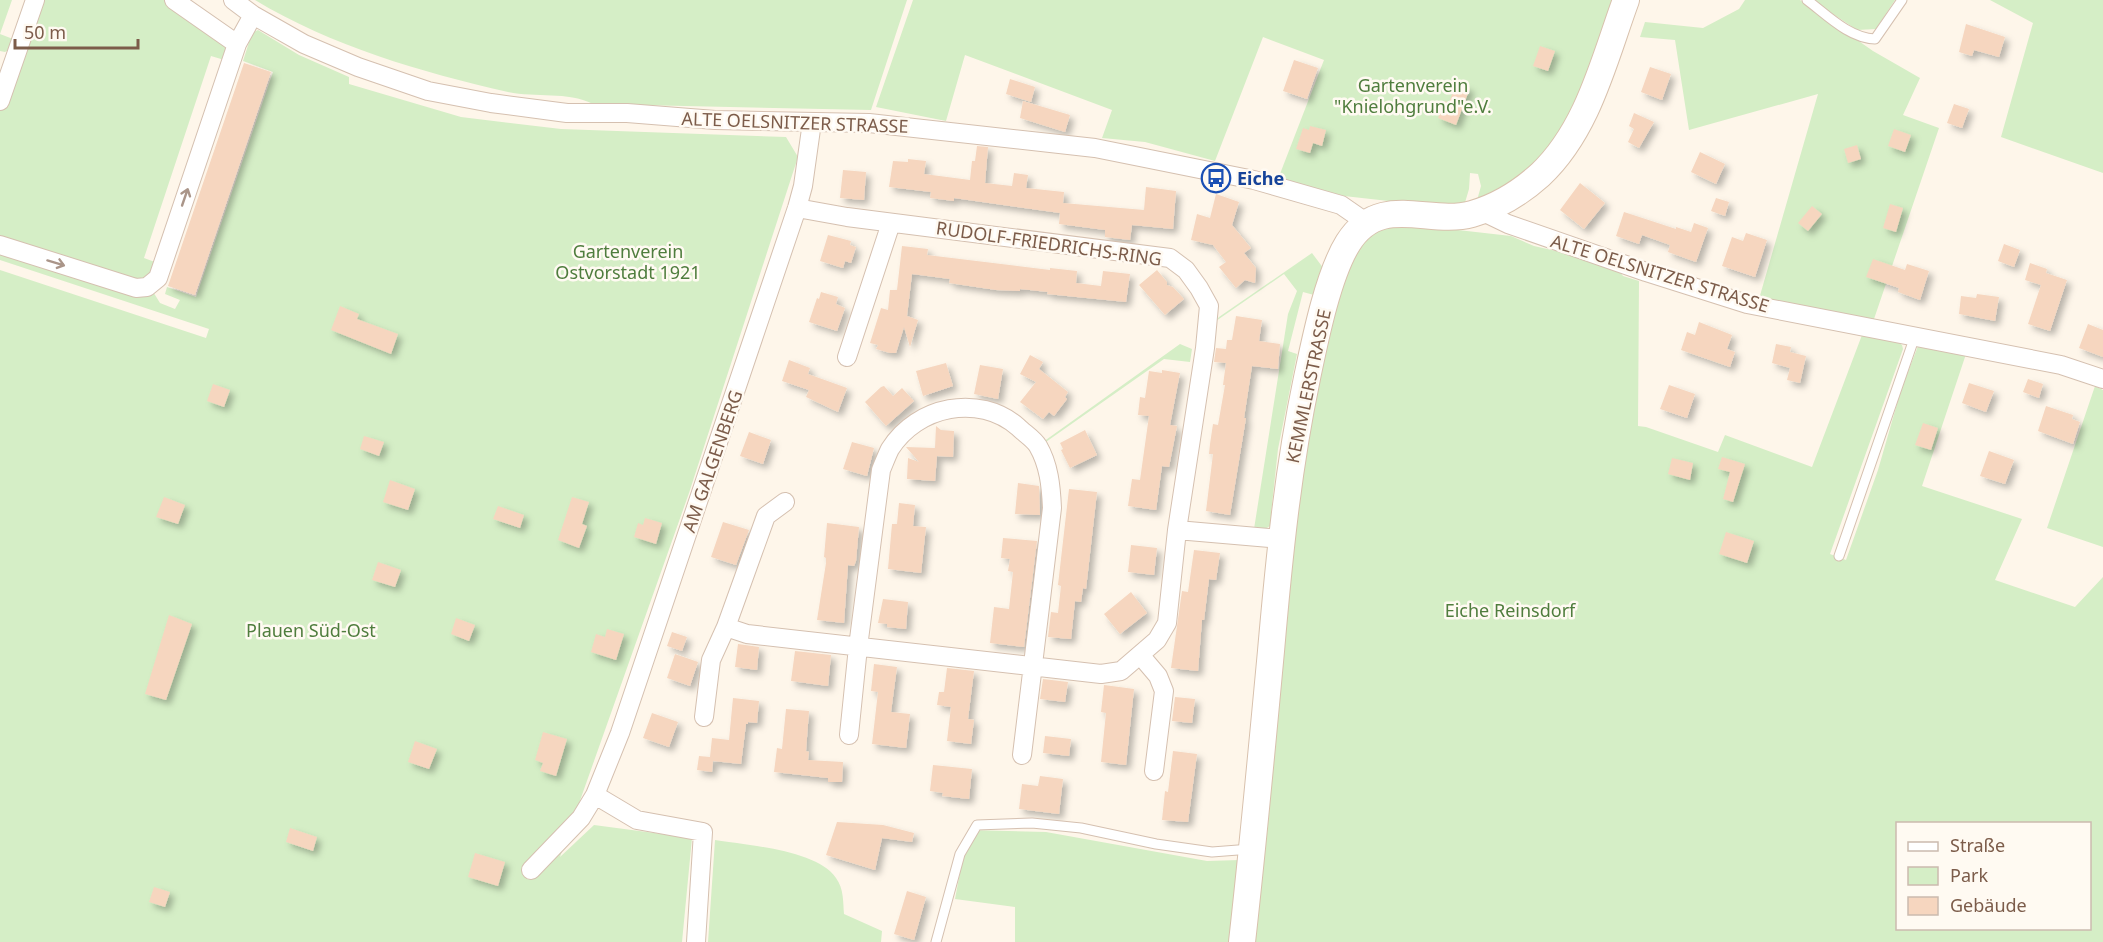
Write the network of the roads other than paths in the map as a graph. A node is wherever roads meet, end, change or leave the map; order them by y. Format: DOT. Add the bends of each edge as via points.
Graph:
graph roads {
  1 [pos="35,0"];
  2 [pos="174,0"];
  3 [pos="233,0"];
  4 [pos="1626,0"];
  5 [pos="1807,0"];
  6 [pos="1902,0"];
  7 [pos="253,15"];
  8 [pos="237,44"];
  9 [pos="0,101"];
  10 [pos="812,122"];
  11 [pos="797,208"];
  12 [pos="1481,211"];
  13 [pos="891,223"];
  14 [pos="1366,223"];
  15 [pos="0,245"];
  16 [pos="1915,336"];
  17 [pos="846,357"];
  18 [pos="2103,379"];
  19 [pos="785,502"];
  20 [pos="1177,531"];
  21 [pos="1281,539"];
  22 [pos="1839,556"];
  23 [pos="726,627"];
  24 [pos="858,647"];
  25 [pos="1141,656"];
  26 [pos="1033,666"];
  27 [pos="704,717"];
  28 [pos="849,735"];
  29 [pos="1023,755"];
  30 [pos="1154,771"];
  31 [pos="595,795"];
  32 [pos="1253,848"];
  33 [pos="531,870"];
  34 [pos="696,942"];
  35 [pos="936,942"];
  36 [pos="1242,942"];
  1 -- 9 [label="street"];
  2 -- 8 [label="street"];
  3 -- 7 [label="street, ALTE OELSNITZER STRASSE"];
  4 -- 12 [label="street" via="1593,92 1569,139 1533,180 1501,203"];
  5 -- 6 [label="lane" via="1864,39 1875,39"];
  7 -- 8 [label="street"];
  7 -- 10 [label="street, ALTE OELSNITZER STRASSE" via="315,49 428,91 567,113"];
  15 -- 8 [label="street, one-way" via="136,288 147,287 158,278"];
  10 -- 11 [label="street, AM GALGENBERG"];
  10 -- 14 [label="street, ALTE OELSNITZER STRASSE" via="910,127 1095,148 1254,180 1341,205"];
  11 -- 13 [label="street, RUDOLF-FRIEDRICHS-RING"];
  11 -- 31 [label="street, AM GALGENBERG" via="620,733"];
  12 -- 14 [label="street" via="1445,216 1392,213"];
  12 -- 16 [label="street, ALTE OELSNITZER STRASSE" via="1508,224 1747,304"];
  13 -- 17 [label="street"];
  13 -- 20 [label="street, RUDOLF-FRIEDRICHS-RING" via="1170,258 1186,270 1209,306"];
  14 -- 21 [label="street, KEMMLERSTRASSE" via="1348,243 1327,298 1294,438"];
  16 -- 18 [label="street, ALTE OELSNITZER STRASSE" via="2061,365"];
  16 -- 22 [label="lane"];
  19 -- 23 [label="street" via="766,516"];
  20 -- 21 [label="street"];
  20 -- 25 [label="street, RUDOLF-FRIEDRICHS-RING" via="1167,623"];
  21 -- 32 [label="street, KEMMLERSTRASSE"];
  23 -- 24 [label="street, RUDOLF-FRIEDRICHS-RING" via="747,634"];
  23 -- 27 [label="street" via="711,660"];
  24 -- 26 [label="street, RUDOLF-FRIEDRICHS-RING"];
  24 -- 26 [label="street" via="881,470 891,448 923,417 965,407 989,411 1010,421 1037,444 1051,478 1052,508"];
  24 -- 28 [label="street"];
  25 -- 26 [label="street, RUDOLF-FRIEDRICHS-RING" via="1121,671 1101,674"];
  25 -- 30 [label="street" via="1158,676 1164,691"];
  26 -- 29 [label="street"];
  31 -- 33 [label="street, AM GALGENBERG" via="581,818"];
  31 -- 34 [label="street" via="637,820 703,832"];
  32 -- 35 [label="lane" via="1212,852 1071,827 1032,823 977,825 960,854"];
  32 -- 36 [label="street, KEMMLERSTRASSE"];
}
